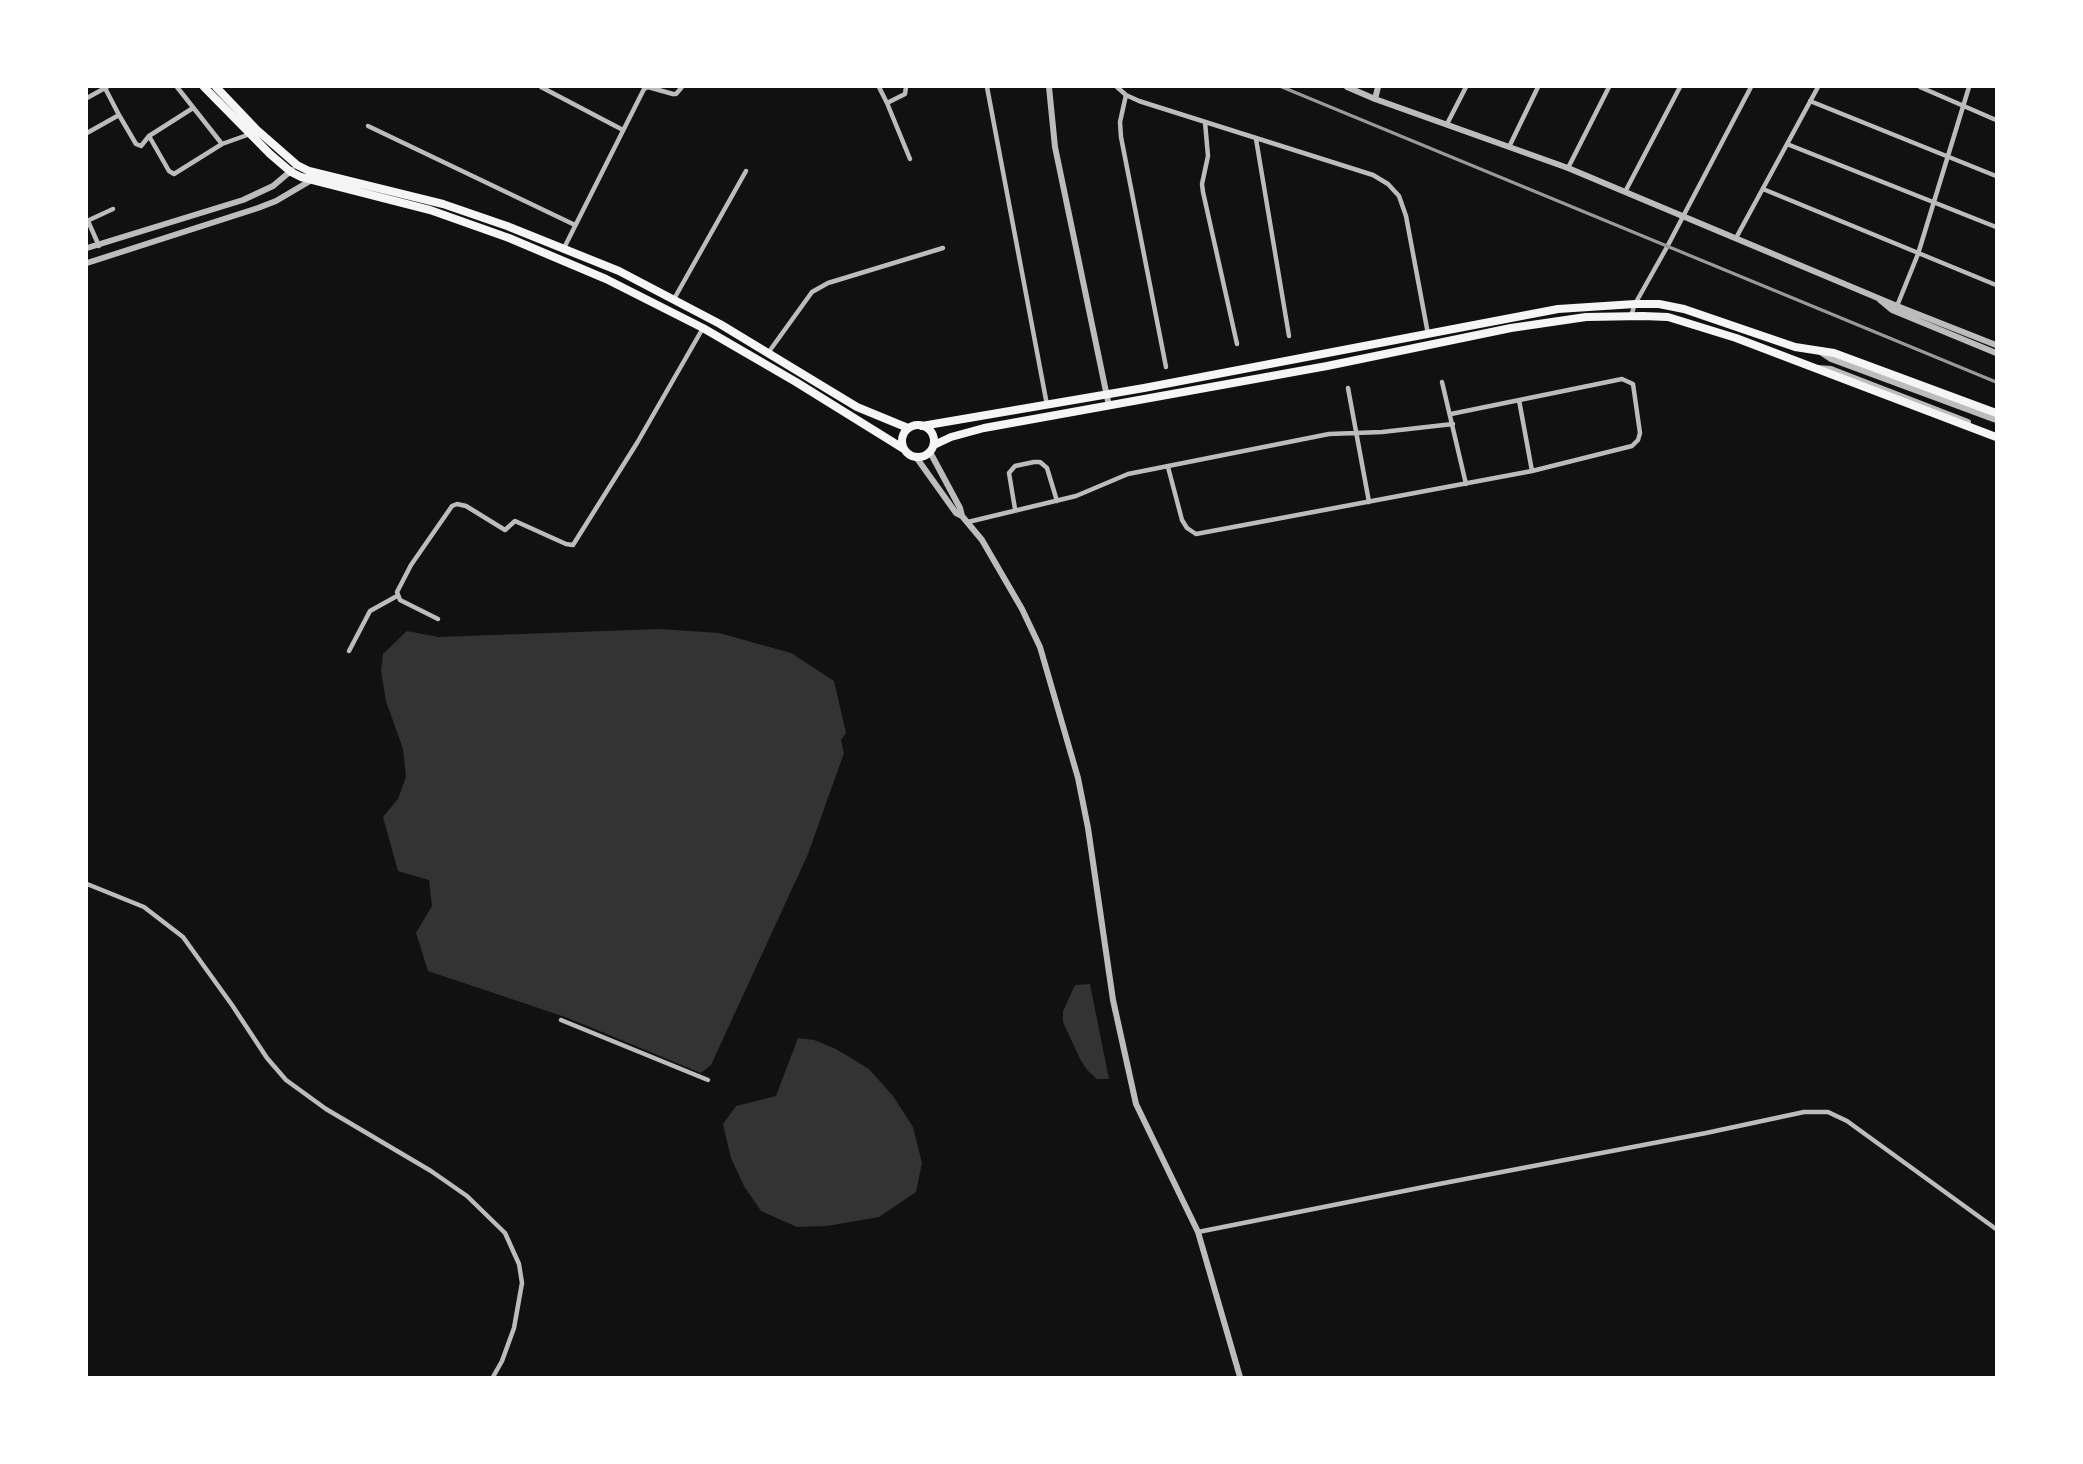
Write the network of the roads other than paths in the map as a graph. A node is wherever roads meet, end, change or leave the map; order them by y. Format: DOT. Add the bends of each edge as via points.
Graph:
graph roads {
  1 [pos="177,87"];
  2 [pos="204,87"];
  3 [pos="216,87"];
  4 [pos="540,87"];
  5 [pos="682,87"];
  6 [pos="879,87"];
  7 [pos="906,87"];
  8 [pos="987,87"];
  9 [pos="1049,87"];
  10 [pos="1117,87"];
  11 [pos="1347,87"];
  12 [pos="1380,87"];
  13 [pos="1466,87"];
  14 [pos="1538,87"];
  15 [pos="1680,87"];
  16 [pos="1751,87"];
  17 [pos="1818,87"];
  18 [pos="1920,87"];
  19 [pos="1969,87"];
  20 [pos="106,88"];
  21 [pos="1607,88"];
  22 [pos="1126,95"];
  23 [pos="87,98"];
  24 [pos="1375,99"];
  25 [pos="1810,101"];
  26 [pos="886,103"];
  27 [pos="1963,106"];
  28 [pos="193,108"];
  29 [pos="119,115"];
  30 [pos="1996,120"];
  31 [pos="1205,122"];
  32 [pos="1447,124"];
  33 [pos="368,126"];
  34 [pos="623,130"];
  35 [pos="87,133"];
  36 [pos="250,134"];
  37 [pos="150,136"];
  38 [pos="1256,139"];
  39 [pos="222,144"];
  40 [pos="1787,144"];
  41 [pos="1509,147"];
  42 [pos="1948,156"];
  43 [pos="910,159"];
  44 [pos="297,165"];
  45 [pos="1568,168"];
  46 [pos="746,171"];
  47 [pos="291,172"];
  48 [pos="321,174"];
  49 [pos="1996,176"];
  50 [pos="311,181"];
  51 [pos="1763,189"];
  52 [pos="1624,192"];
  53 [pos="1933,201"];
  54 [pos="113,209"];
  55 [pos="1683,216"];
  56 [pos="88,221"];
  57 [pos="575,225"];
  58 [pos="1996,227"];
  59 [pos="1736,238"];
  60 [pos="99,246"];
  61 [pos="943,248"];
  62 [pos="87,249"];
  63 [pos="564,249"];
  64 [pos="1918,254"];
  65 [pos="87,263"];
  66 [pos="1996,285"];
  67 [pos="674,299"];
  68 [pos="1635,303"];
  69 [pos="1894,308"];
  70 [pos="1631,316"];
  71 [pos="703,328"];
  72 [pos="1428,334"];
  73 [pos="1289,336"];
  74 [pos="1237,344"];
  75 [pos="1996,345"];
  76 [pos="1819,351"];
  77 [pos="768,353"];
  78 [pos="1996,353"];
  79 [pos="1166,367"];
  80 [pos="1442,382"];
  81 [pos="1348,388"];
  82 [pos="1107,395"];
  83 [pos="1519,400"];
  84 [pos="1047,405"];
  85 [pos="1109,406"];
  86 [pos="1996,413"];
  87 [pos="1451,414"];
  88 [pos="1996,420"];
  89 [pos="1453,424"];
  90 [pos="922,426"];
  91 [pos="908,428"];
  92 [pos="1356,432"];
  93 [pos="1996,436"];
  94 [pos="904,449"];
  95 [pos="932,449"];
  96 [pos="916,457"];
  97 [pos="1168,467"];
  98 [pos="1532,471"];
  99 [pos="1466,484"];
  100 [pos="1057,501"];
  101 [pos="1369,502"];
  102 [pos="1015,509"];
  103 [pos="962,516"];
  104 [pos="968,522"];
  105 [pos="397,596"];
  106 [pos="438,619"];
  107 [pos="349,651"];
  108 [pos="87,884"];
  109 [pos="561,1020"];
  110 [pos="708,1080"];
  111 [pos="1996,1229"];
  112 [pos="1198,1232"];
  113 [pos="493,1377"];
  114 [pos="1240,1377"];
  1 -- 28 [label="street"];
  2 -- 36 [label="main road"];
  3 -- 44 [label="main road"];
  4 -- 34 [label="street"];
  5 -- 34 [label="street" via="676,94 644,89"];
  6 -- 26 [label="street"];
  7 -- 26 [label="street" via="905,94"];
  8 -- 84 [label="street"];
  9 -- 82 [label="street" via="1055,147"];
  10 -- 22 [label="street"];
  11 -- 24 [label="street"];
  12 -- 24 [label="street"];
  13 -- 32 [label="street"];
  14 -- 41 [label="street"];
  15 -- 52 [label="street"];
  16 -- 55 [label="street"];
  17 -- 25 [label="street"];
  18 -- 27 [label="street"];
  19 -- 27 [label="street"];
  20 -- 23 [label="street"];
  20 -- 29 [label="street"];
  21 -- 45 [label="street"];
  22 -- 31 [label="street"];
  22 -- 79 [label="street" via="1121,137"];
  24 -- 32 [label="street"];
  25 -- 40 [label="street"];
  25 -- 42 [label="street"];
  26 -- 43 [label="street"];
  27 -- 30 [label="street"];
  27 -- 42 [label="street"];
  28 -- 37 [label="street"];
  28 -- 39 [label="street"];
  29 -- 35 [label="street"];
  29 -- 37 [label="street" via="136,144 141,146"];
  31 -- 38 [label="street"];
  31 -- 74 [label="street" via="1208,156 1203,192"];
  32 -- 41 [label="street"];
  33 -- 57 [label="street"];
  34 -- 57 [label="street"];
  36 -- 39 [label="street"];
  36 -- 47 [label="main road"];
  37 -- 39 [label="street" via="174,174"];
  38 -- 72 [label="street" via="1373,175 1399,196"];
  38 -- 73 [label="street"];
  40 -- 51 [label="street"];
  40 -- 53 [label="street"];
  41 -- 45 [label="street"];
  42 -- 49 [label="street"];
  42 -- 53 [label="street"];
  44 -- 47 [label="street"];
  44 -- 48 [label="main road"];
  45 -- 52 [label="street"];
  46 -- 67 [label="street"];
  47 -- 50 [label="main road"];
  47 -- 60 [label="street" via="273,186 243,200"];
  48 -- 50 [label="street"];
  48 -- 63 [label="main road" via="443,204"];
  50 -- 65 [label="street" via="258,208"];
  50 -- 71 [label="main road" via="430,210 509,238 606,279"];
  51 -- 59 [label="street"];
  51 -- 64 [label="street"];
  52 -- 55 [label="street"];
  53 -- 58 [label="street"];
  53 -- 64 [label="street"];
  54 -- 56 [label="street"];
  55 -- 59 [label="street"];
  55 -- 68 [label="street"];
  56 -- 60 [label="street"];
  57 -- 63 [label="street"];
  59 -- 69 [label="street"];
  60 -- 62 [label="street"];
  61 -- 77 [label="street" via="828,283 812,292"];
  63 -- 67 [label="main road"];
  64 -- 66 [label="street"];
  64 -- 69 [label="street"];
  67 -- 77 [label="main road"];
  68 -- 70 [label="street"];
  68 -- 72 [label="main road" via="1558,309"];
  68 -- 76 [label="main road" via="1684,309 1795,347"];
  69 -- 75 [label="street"];
  69 -- 78 [label="street"];
  70 -- 85 [label="main road" via="1586,317 1511,328"];
  70 -- 93 [label="main road" via="1668,317 1736,338"];
  71 -- 94 [label="main road"];
  71 -- 105 [label="street" via="573,545 515,521 505,530 457,504 411,565"];
  72 -- 82 [label="main road"];
  76 -- 86 [label="main road" via="1834,353"];
  76 -- 88 [label="street" via="1831,359"];
  77 -- 91 [label="main road" via="857,407"];
  80 -- 87 [label="street"];
  81 -- 92 [label="street"];
  82 -- 84 [label="main road"];
  82 -- 85 [label="street"];
  83 -- 87 [label="street"];
  83 -- 98 [label="street"];
  83 -- 98 [label="street" via="1622,379 1633,384 1640,433 1632,446"];
  84 -- 90 [label="main road"];
  85 -- 95 [label="main road" via="976,430 951,437"];
  87 -- 89 [label="street"];
  89 -- 92 [label="street"];
  89 -- 99 [label="street"];
  90 -- 91 [label="main road"];
  90 -- 95 [label="main road" via="933,437"];
  91 -- 94 [label="main road" via="903,434"];
  92 -- 97 [label="street"];
  92 -- 101 [label="street"];
  94 -- 96 [label="main road"];
  95 -- 96 [label="main road"];
  95 -- 103 [label="street"];
  96 -- 103 [label="street"];
  97 -- 100 [label="street" via="1128,474"];
  97 -- 101 [label="street" via="1182,520 1196,534"];
  98 -- 99 [label="street"];
  99 -- 101 [label="street"];
  100 -- 102 [label="street"];
  100 -- 102 [label="street" via="1047,468 1034,462 1015,466 1009,473"];
  102 -- 104 [label="street"];
  103 -- 104 [label="street"];
  104 -- 112 [label="street" via="1022,609 1040,647 1078,778 1113,1000 1136,1104"];
  105 -- 106 [label="street"];
  105 -- 107 [label="street" via="370,611"];
  108 -- 113 [label="street" via="144,907 183,937 286,1080 467,1196 505,1233 519,1264 522,1283 514,1328"];
  109 -- 110 [label="street"];
  111 -- 112 [label="street" via="1847,1121 1828,1112 1804,1112"];
  112 -- 114 [label="street"];
}
